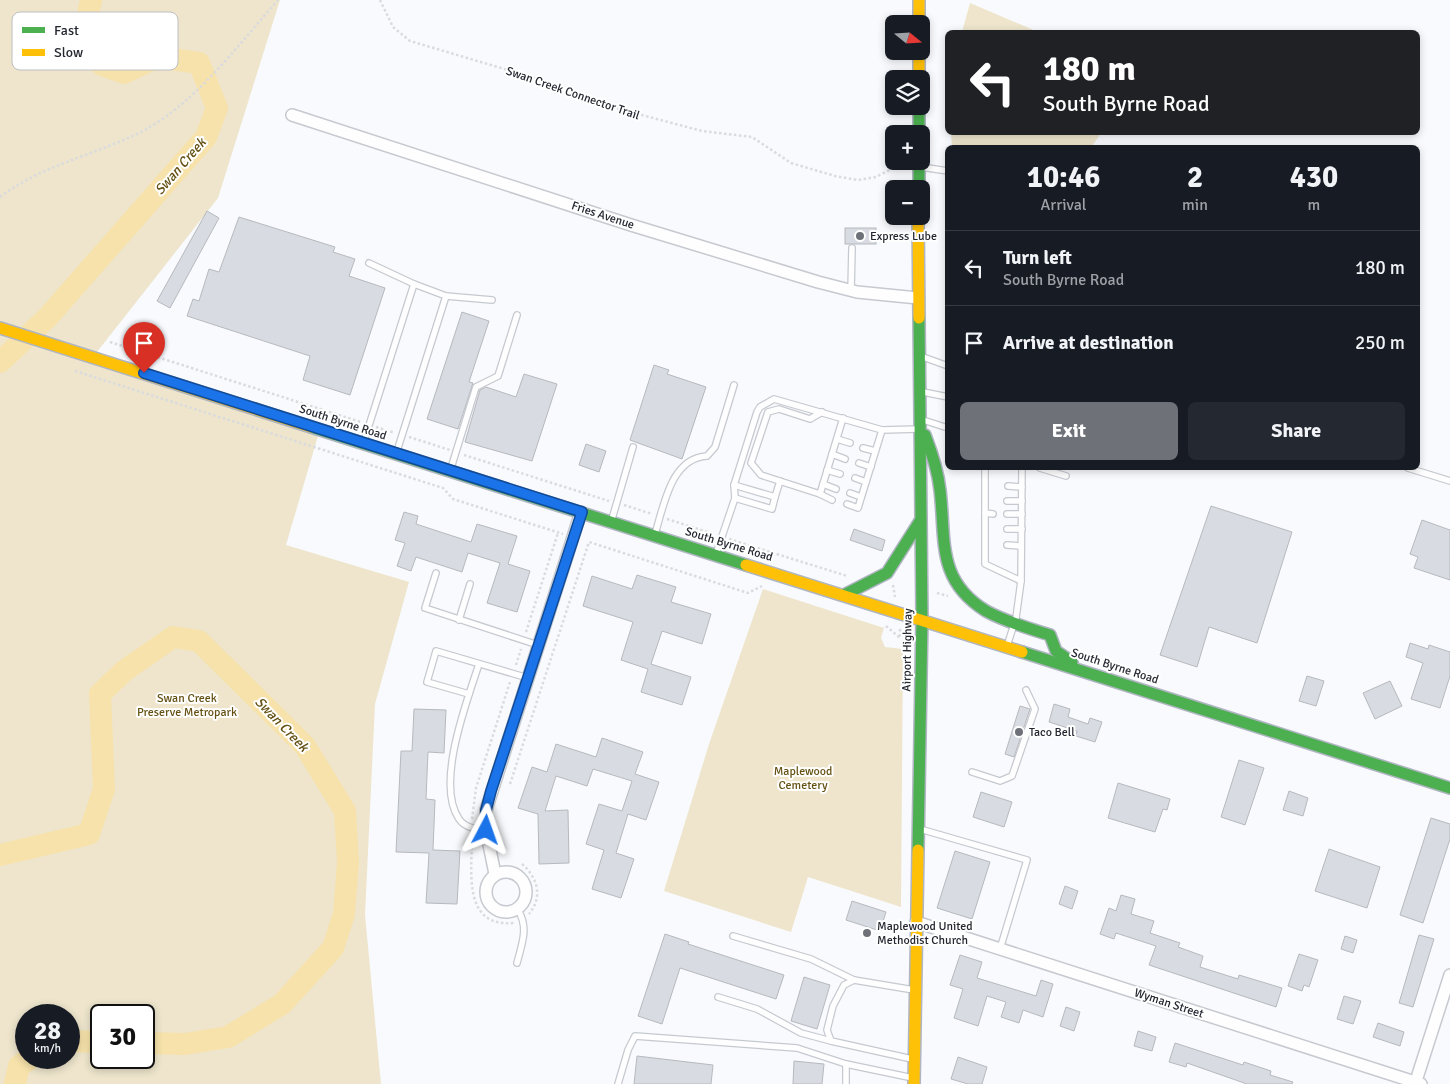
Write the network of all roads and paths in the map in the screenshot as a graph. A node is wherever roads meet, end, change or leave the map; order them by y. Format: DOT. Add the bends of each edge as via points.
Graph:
graph roads {
  1 [pos="278,0"];
  2 [pos="380,0"];
  3 [pos="919,0"];
  4 [pos="919,15"];
  5 [pos="292,115"];
  6 [pos="930,167"];
  7 [pos="889,170"];
  8 [pos="945,170"];
  9 [pos="0,197"];
  10 [pos="918,225"];
  11 [pos="852,248"];
  12 [pos="369,263"];
  13 [pos="414,284"];
  14 [pos="850,291"];
  15 [pos="446,296"];
  16 [pos="918,298"];
  17 [pos="492,300"];
  18 [pos="517,314"];
  19 [pos="0,328"];
  20 [pos="110,342"];
  21 [pos="919,355"];
  22 [pos="945,365"];
  23 [pos="75,371"];
  24 [pos="734,385"];
  25 [pos="919,391"];
  26 [pos="945,396"];
  27 [pos="822,412"];
  28 [pos="843,418"];
  29 [pos="369,424"];
  30 [pos="919,424"];
  31 [pos="945,428"];
  32 [pos="882,430"];
  33 [pos="402,435"];
  34 [pos="837,439"];
  35 [pos="364,443"];
  36 [pos="850,443"];
  37 [pos="633,447"];
  38 [pos="864,448"];
  39 [pos="875,451"];
  40 [pos="456,452"];
  41 [pos="397,453"];
  42 [pos="832,454"];
  43 [pos="845,459"];
  44 [pos="859,463"];
  45 [pos="871,467"];
  46 [pos="451,470"];
  47 [pos="827,470"];
  48 [pos="985,470"];
  49 [pos="1022,470"];
  50 [pos="1046,470"];
  51 [pos="1414,470"];
  52 [pos="840,474"];
  53 [pos="1066,476"];
  54 [pos="855,478"];
  55 [pos="780,481"];
  56 [pos="1450,481"];
  57 [pos="866,482"];
  58 [pos="823,484"];
  59 [pos="734,485"];
  60 [pos="985,485"];
  61 [pos="994,486"];
  62 [pos="1008,486"];
  63 [pos="1022,486"];
  64 [pos="836,489"];
  65 [pos="850,493"];
  66 [pos="820,494"];
  67 [pos="861,497"];
  68 [pos="735,498"];
  69 [pos="775,498"];
  70 [pos="832,500"];
  71 [pos="994,501"];
  72 [pos="1007,501"];
  73 [pos="1022,501"];
  74 [pos="985,502"];
  75 [pos="617,503"];
  76 [pos="846,504"];
  77 [pos="582,512"];
  78 [pos="985,514"];
  79 [pos="993,514"];
  80 [pos="1007,514"];
  81 [pos="1022,514"];
  82 [pos="660,517"];
  83 [pos="611,521"];
  84 [pos="921,521"];
  85 [pos="1007,529"];
  86 [pos="1022,529"];
  87 [pos="985,530"];
  88 [pos="994,530"];
  89 [pos="655,535"];
  90 [pos="722,536"];
  91 [pos="573,538"];
  92 [pos="588,543"];
  93 [pos="985,544"];
  94 [pos="993,545"];
  95 [pos="1007,545"];
  96 [pos="1021,546"];
  97 [pos="716,554"];
  98 [pos="436,573"];
  99 [pos="1021,581"];
  100 [pos="869,583"];
  101 [pos="900,583"];
  102 [pos="470,584"];
  103 [pos="770,589"];
  104 [pos="922,589"];
  105 [pos="844,595"];
  106 [pos="948,596"];
  107 [pos="898,611"];
  108 [pos="922,619"];
  109 [pos="459,620"];
  110 [pos="1014,622"];
  111 [pos="885,625"];
  112 [pos="538,645"];
  113 [pos="1007,646"];
  114 [pos="479,664"];
  115 [pos="1085,671"];
  116 [pos="528,678"];
  117 [pos="1026,690"];
  118 [pos="469,694"];
  119 [pos="972,772"];
  120 [pos="510,784"];
  121 [pos="1450,788"];
  122 [pos="918,828"];
  123 [pos="486,830"];
  124 [pos="495,874"];
  125 [pos="518,910"];
  126 [pos="916,922"];
  127 [pos="733,936"];
  128 [pos="1000,949"];
  129 [pos="517,963"];
  130 [pos="1450,975"];
  131 [pos="854,980"];
  132 [pos="915,990"];
  133 [pos="718,997"];
  134 [pos="831,1041"];
  135 [pos="914,1060"];
  136 [pos="846,1064"];
  137 [pos="914,1081"];
  138 [pos="1417,1083"];
  139 [pos="618,1084"];
  140 [pos="846,1084"];
  1 -- 9 [label="path" via="178,108 143,131 56,166"];
  2 -- 7 [label="path, Swan Creek Connector Trail" via="393,27 410,40 528,76 593,102 684,128 752,137 791,163 836,176 858,180 876,177"];
  3 -- 4 [label="main road"];
  5 -- 14 [label="street, Fries Avenue"];
  6 -- 8 [label="lane"];
  10 -- 16 [label="main road, Airport Highway"];
  11 -- 14 [label="lane"];
  12 -- 13 [label="lane"];
  13 -- 15 [label="lane"];
  13 -- 29 [label="lane"];
  14 -- 16 [label="street, Fries Avenue"];
  15 -- 17 [label="lane"];
  15 -- 33 [label="lane"];
  16 -- 21 [label="main road, Airport Highway"];
  18 -- 40 [label="lane" via="498,376 476,387"];
  19 -- 35 [label="main road, South Byrne Road"];
  20 -- 29 [label="path"];
  21 -- 22 [label="lane"];
  21 -- 25 [label="main road, Airport Highway"];
  23 -- 91 [label="path" via="443,488 453,499"];
  24 -- 82 [label="lane" via="715,447 707,456 694,458 674,476"];
  25 -- 26 [label="lane"];
  25 -- 30 [label="main road, Airport Highway"];
  27 -- 28 [label="lane"];
  27 -- 55 [label="lane" via="810,419 773,409 765,417 751,463 761,475"];
  27 -- 59 [label="lane" via="774,399 760,407"];
  28 -- 32 [label="lane"];
  28 -- 34 [label="lane"];
  29 -- 33 [label="path"];
  29 -- 35 [label="lane"];
  30 -- 31 [label="lane"];
  30 -- 32 [label="lane"];
  30 -- 84 [label="main road, Airport Highway"];
  30 -- 110 [label="main road" via="937,471 942,552 950,577 979,606"];
  32 -- 39 [label="lane"];
  33 -- 40 [label="path"];
  33 -- 41 [label="lane"];
  34 -- 36 [label="lane"];
  34 -- 42 [label="lane"];
  35 -- 41 [label="main road, South Byrne Road"];
  37 -- 75 [label="lane"];
  38 -- 39 [label="lane"];
  39 -- 45 [label="lane"];
  40 -- 46 [label="lane"];
  40 -- 75 [label="path"];
  41 -- 46 [label="main road, South Byrne Road"];
  42 -- 43 [label="lane"];
  42 -- 47 [label="lane"];
  44 -- 45 [label="lane"];
  45 -- 57 [label="lane"];
  46 -- 77 [label="main road, South Byrne Road"];
  47 -- 52 [label="lane"];
  47 -- 58 [label="lane"];
  48 -- 60 [label="lane"];
  49 -- 63 [label="lane"];
  50 -- 53 [label="lane"];
  51 -- 56 [label="lane"];
  54 -- 57 [label="lane"];
  55 -- 66 [label="lane"];
  55 -- 69 [label="lane"];
  57 -- 67 [label="lane"];
  58 -- 64 [label="lane"];
  58 -- 66 [label="lane"];
  59 -- 68 [label="lane"];
  59 -- 69 [label="lane"];
  60 -- 61 [label="lane"];
  60 -- 74 [label="lane"];
  62 -- 63 [label="lane"];
  63 -- 73 [label="lane"];
  65 -- 67 [label="lane"];
  66 -- 70 [label="lane"];
  67 -- 76 [label="lane" via="858,508"];
  68 -- 69 [label="lane" via="772,509"];
  68 -- 90 [label="lane"];
  71 -- 74 [label="lane"];
  72 -- 73 [label="lane"];
  73 -- 81 [label="lane"];
  74 -- 78 [label="lane"];
  75 -- 82 [label="path"];
  75 -- 83 [label="lane"];
  77 -- 83 [label="main road, South Byrne Road"];
  77 -- 91 [label="street"];
  78 -- 79 [label="lane"];
  78 -- 87 [label="lane"];
  80 -- 81 [label="lane"];
  81 -- 86 [label="lane"];
  82 -- 89 [label="lane"];
  82 -- 90 [label="path"];
  83 -- 89 [label="main road, South Byrne Road"];
  84 -- 100 [label="main road" via="892,566"];
  84 -- 104 [label="main road, Airport Highway"];
  85 -- 86 [label="lane"];
  86 -- 96 [label="lane"];
  87 -- 88 [label="lane"];
  87 -- 93 [label="lane"];
  89 -- 97 [label="main road, South Byrne Road"];
  90 -- 97 [label="lane"];
  90 -- 100 [label="path"];
  91 -- 92 [label="path"];
  91 -- 112 [label="street"];
  92 -- 103 [label="path" via="748,593 761,586"];
  92 -- 120 [label="path"];
  93 -- 94 [label="lane"];
  93 -- 99 [label="lane" via="985,564"];
  95 -- 96 [label="lane"];
  96 -- 99 [label="lane"];
  97 -- 105 [label="main road, South Byrne Road"];
  98 -- 109 [label="lane" via="425,608"];
  99 -- 110 [label="lane"];
  100 -- 105 [label="main road"];
  101 -- 107 [label="path" via="891,582"];
  102 -- 109 [label="lane"];
  104 -- 106 [label="path"];
  104 -- 108 [label="main road, Airport Highway"];
  105 -- 107 [label="main road, South Byrne Road"];
  107 -- 108 [label="main road, South Byrne Road"];
  107 -- 111 [label="path" via="900,638"];
  108 -- 113 [label="main road, South Byrne Road"];
  108 -- 122 [label="main road, Airport Highway"];
  109 -- 112 [label="lane"];
  110 -- 113 [label="lane"];
  110 -- 115 [label="main road" via="1050,635 1056,651"];
  112 -- 116 [label="street"];
  113 -- 115 [label="main road, South Byrne Road"];
  114 -- 116 [label="lane"];
  114 -- 118 [label="lane"];
  114 -- 118 [label="lane" via="436,650 427,682"];
  115 -- 121 [label="main road, South Byrne Road"];
  116 -- 123 [label="street" via="491,791 486,810"];
  117 -- 119 [label="lane" via="1035,708 1012,776 1000,781"];
  118 -- 123 [label="lane" via="449,770 450,794 459,819 472,829"];
  122 -- 126 [label="main road, Airport Highway"];
  122 -- 128 [label="lane" via="1027,860"];
  123 -- 124 [label="street"];
  124 -- 125 [label="street" via="509,872 522,879 527,894"];
  124 -- 125 [label="street" via="486,889 489,904 502,912"];
  125 -- 129 [label="lane" via="526,931"];
  126 -- 128 [label="street, Wyman Street"];
  126 -- 132 [label="main road, Airport Highway"];
  127 -- 131 [label="lane" via="811,959"];
  128 -- 138 [label="street, Wyman Street"];
  130 -- 138 [label="street"];
  131 -- 132 [label="lane"];
  131 -- 134 [label="lane" via="844,985 833,1006 827,1030"];
  132 -- 135 [label="main road, Airport Highway"];
  133 -- 134 [label="lane" via="757,1010 801,1033"];
  134 -- 135 [label="lane"];
  135 -- 137 [label="main road, Airport Highway"];
  136 -- 137 [label="lane"];
  136 -- 139 [label="lane" via="798,1048 636,1036 628,1050"];
  136 -- 140 [label="lane"];
}
